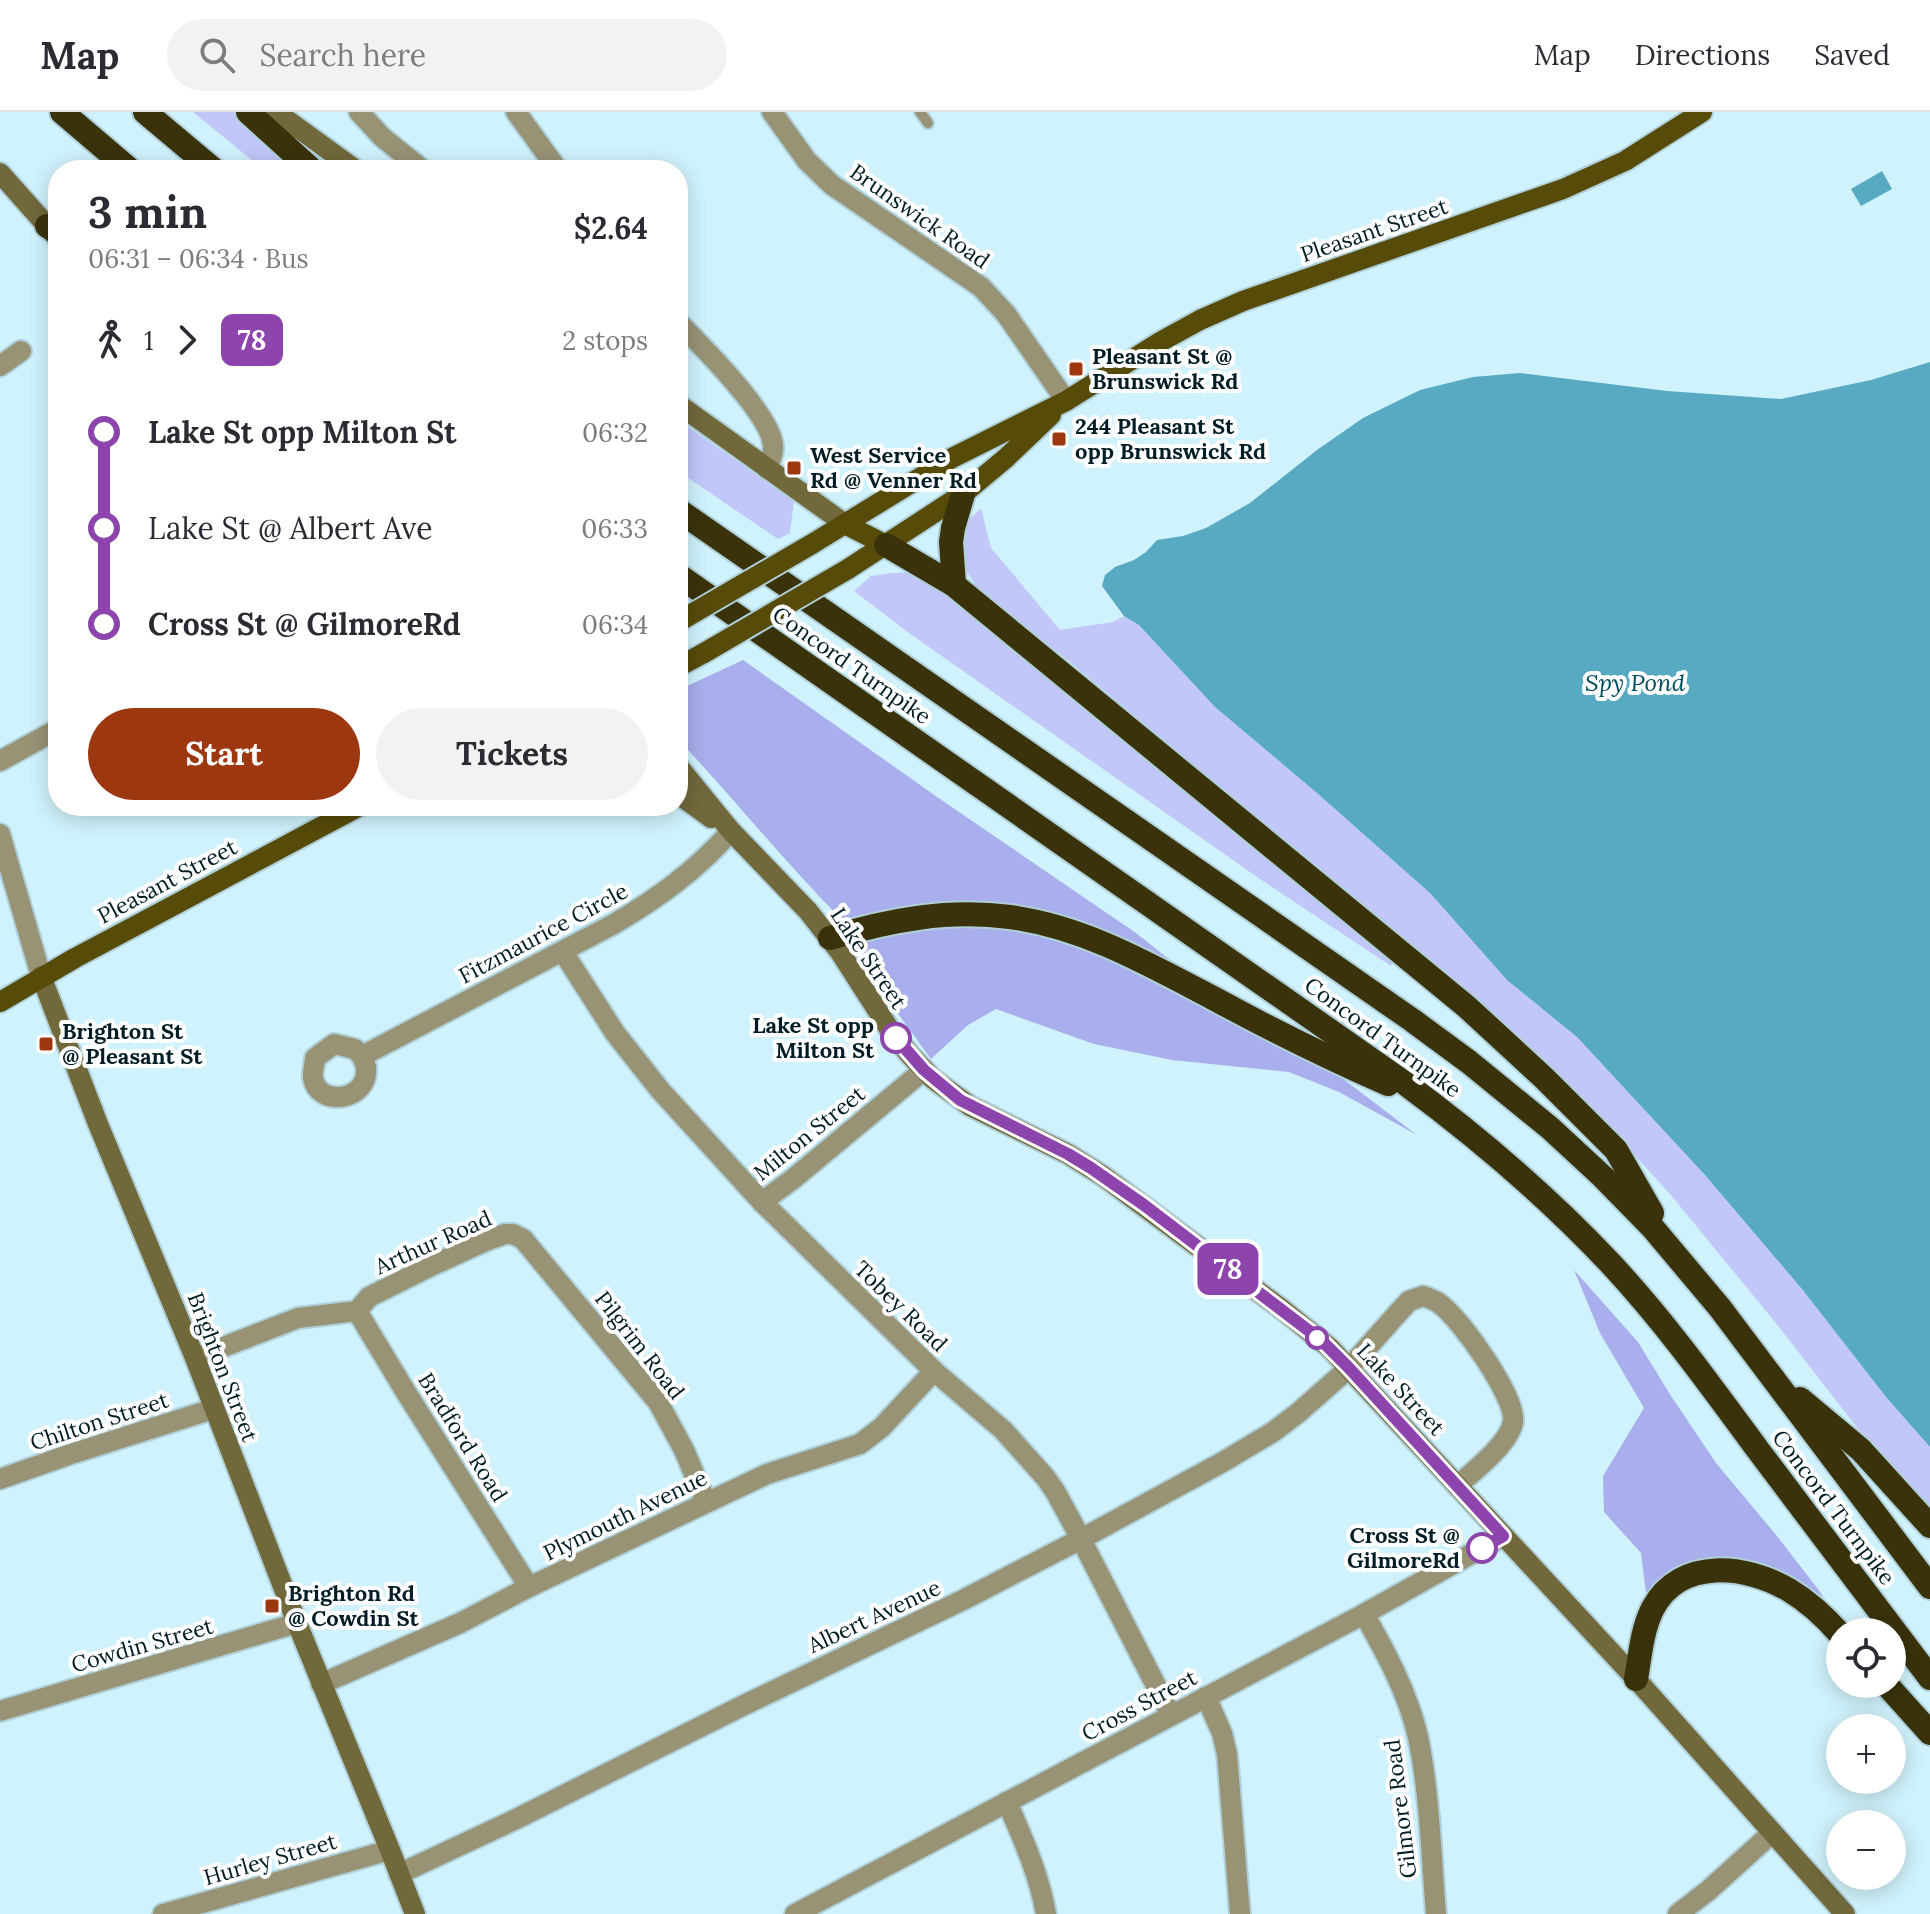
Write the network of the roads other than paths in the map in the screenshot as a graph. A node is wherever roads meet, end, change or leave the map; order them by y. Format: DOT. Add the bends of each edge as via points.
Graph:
graph roads {
  1 [pos="62,112"];
  2 [pos="145,112"];
  3 [pos="248,112"];
  4 [pos="276,112"];
  5 [pos="359,112"];
  6 [pos="516,112"];
  7 [pos="772,112"];
  8 [pos="920,112"];
  9 [pos="1702,112"];
  10 [pos="928,123"];
  11 [pos="118,160"];
  12 [pos="202,160"];
  13 [pos="301,160"];
  14 [pos="342,160"];
  15 [pos="411,160"];
  16 [pos="551,160"];
  17 [pos="0,173"];
  18 [pos="48,226"];
  19 [pos="688,332"];
  20 [pos="21,351"];
  21 [pos="0,366"];
  22 [pos="1066,401"];
  23 [pos="688,411"];
  24 [pos="767,469"];
  25 [pos="963,494"];
  26 [pos="688,517"];
  27 [pos="845,524"];
  28 [pos="886,545"];
  29 [pos="688,582"];
  30 [pos="954,585"];
  31 [pos="688,616"];
  32 [pos="688,662"];
  33 [pos="48,735"];
  34 [pos="0,761"];
  35 [pos="688,778"];
  36 [pos="688,801"];
  37 [pos="341,816"];
  38 [pos="731,831"];
  39 [pos="0,834"];
  40 [pos="830,938"];
  41 [pos="563,952"];
  42 [pos="41,976"];
  43 [pos="0,1002"];
  44 [pos="362,1056"];
  45 [pos="924,1070"];
  46 [pos="1435,1105"];
  47 [pos="762,1202"];
  48 [pos="513,1234"];
  49 [pos="1675,1254"];
  50 [pos="357,1311"];
  51 [pos="195,1358"];
  52 [pos="1349,1368"];
  53 [pos="934,1371"];
  54 [pos="1769,1373"];
  55 [pos="213,1409"];
  56 [pos="0,1479"];
  57 [pos="1457,1486"];
  58 [pos="706,1502"];
  59 [pos="1930,1526"];
  60 [pos="1503,1536"];
  61 [pos="1081,1539"];
  62 [pos="529,1587"];
  63 [pos="1930,1587"];
  64 [pos="1364,1614"];
  65 [pos="1826,1620"];
  66 [pos="297,1623"];
  67 [pos="1930,1678"];
  68 [pos="1636,1679"];
  69 [pos="321,1684"];
  70 [pos="1206,1697"];
  71 [pos="1899,1698"];
  72 [pos="0,1711"];
  73 [pos="1171,1715"];
  74 [pos="1930,1733"];
  75 [pos="1007,1802"];
  76 [pos="1772,1833"];
  77 [pos="390,1850"];
  78 [pos="399,1874"];
  79 [pos="1840,1910"];
  80 [pos="1684,1912"];
  81 [pos="163,1914"];
  82 [pos="415,1914"];
  83 [pos="795,1914"];
  84 [pos="1046,1914"];
  85 [pos="1240,1914"];
  86 [pos="1436,1914"];
  1 -- 11 [label="highway"];
  2 -- 12 [label="highway"];
  3 -- 13 [label="highway"];
  4 -- 14 [label="main road"];
  5 -- 15 [label="street"];
  6 -- 16 [label="street"];
  7 -- 22 [label="street, Brunswick Road" via="807,161 832,185 981,287"];
  8 -- 10 [label="lane"];
  9 -- 22 [label="main road, Pleasant Street" via="1625,161 1563,189 1200,320"];
  17 -- 18 [label="main road"];
  19 -- 24 [label="street" via="765,425 773,444"];
  20 -- 21 [label="street"];
  22 -- 25 [label="main road, Pleasant Street"];
  22 -- 27 [label="main road, Pleasant Street" via="975,445"];
  23 -- 24 [label="main road"];
  24 -- 27 [label="main road"];
  25 -- 28 [label="main road, Pleasant Street"];
  25 -- 30 [label="highway" via="951,542"];
  26 -- 49 [label="highway, Concord Turnpike" via="1469,1062 1577,1152"];
  27 -- 28 [label="main road"];
  27 -- 31 [label="main road, Pleasant Street, bridge"];
  28 -- 30 [label="highway"];
  28 -- 32 [label="main road, Pleasant Street, bridge"];
  29 -- 46 [label="highway, Concord Turnpike"];
  30 -- 49 [label="highway" via="1519,1054 1616,1150"];
  33 -- 34 [label="street"];
  35 -- 38 [label="main road, Lake Street"];
  36 -- 38 [label="main road, Lake Street"];
  37 -- 42 [label="main road, Pleasant Street"];
  38 -- 40 [label="main road, Lake Street"];
  38 -- 41 [label="street, Fitzmaurice Circle" via="666,891"];
  39 -- 42 [label="street, Brighton Street"];
  40 -- 45 [label="main road, Lake Street" via="890,1030"];
  40 -- 46 [label="highway" via="938,915 997,916 1054,926 1120,950 1312,1050"];
  41 -- 44 [label="street, Fitzmaurice Circle"];
  41 -- 47 [label="street, Tobey Road" via="615,1033 660,1090"];
  42 -- 43 [label="main road, Pleasant Street"];
  42 -- 51 [label="main road, Brighton Street"];
  45 -- 47 [label="street, Milton Street"];
  45 -- 52 [label="main road, Lake Street" via="960,1100 1115,1184 1301,1324"];
  46 -- 67 [label="highway, Concord Turnpike" via="1539,1192 1635,1292"];
  47 -- 53 [label="street, Tobey Road"];
  48 -- 50 [label="street, Arthur Road" via="431,1266 369,1297"];
  48 -- 58 [label="street, Pilgrim Road" via="523,1239 658,1402"];
  49 -- 54 [label="highway, Concord Turnpike"];
  50 -- 51 [label="street" via="298,1318"];
  50 -- 62 [label="street, Bradford Road"];
  51 -- 55 [label="main road, Brighton Street"];
  52 -- 57 [label="main road, Lake Street"];
  52 -- 57 [label="street, Albert Avenue" via="1416,1297 1431,1299 1451,1314 1482,1353 1514,1418 1502,1444"];
  52 -- 61 [label="street, Albert Avenue" via="1273,1432"];
  53 -- 58 [label="street, Plymouth Avenue" via="860,1444 767,1474"];
  53 -- 61 [label="street, Tobey Road" via="1025,1453 1055,1491"];
  54 -- 59 [label="highway" via="1861,1450"];
  54 -- 63 [label="highway, Concord Turnpike"];
  55 -- 56 [label="street, Chilton Street"];
  55 -- 66 [label="main road, Brighton Street"];
  57 -- 60 [label="main road, Lake Street"];
  58 -- 62 [label="street, Plymouth Avenue"];
  60 -- 64 [label="street, Cross Street"];
  60 -- 68 [label="main road, Lake Street"];
  61 -- 73 [label="street, Tobey Road"];
  61 -- 78 [label="street, Albert Avenue"];
  62 -- 69 [label="street, Plymouth Avenue"];
  64 -- 70 [label="street, Cross Street"];
  64 -- 86 [label="street, Gilmore Road" via="1389,1657 1418,1736"];
  65 -- 68 [label="highway" via="1772,1581 1728,1570 1698,1572 1670,1587 1653,1608"];
  66 -- 69 [label="main road, Brighton Street"];
  66 -- 72 [label="street, Cowdin Street"];
  68 -- 76 [label="main road, Lake Street"];
  69 -- 77 [label="main road, Brighton Street"];
  70 -- 73 [label="street, Cross Street"];
  70 -- 85 [label="street" via="1227,1754"];
  71 -- 74 [label="highway"];
  73 -- 75 [label="street, Cross Street"];
  75 -- 83 [label="street, Cross Street"];
  75 -- 84 [label="street" via="1032,1859"];
  76 -- 79 [label="main road, Lake Street"];
  76 -- 80 [label="street"];
  77 -- 78 [label="main road, Brighton Street"];
  77 -- 81 [label="street, Hurley Street"];
  78 -- 82 [label="main road, Brighton Street"];
}
